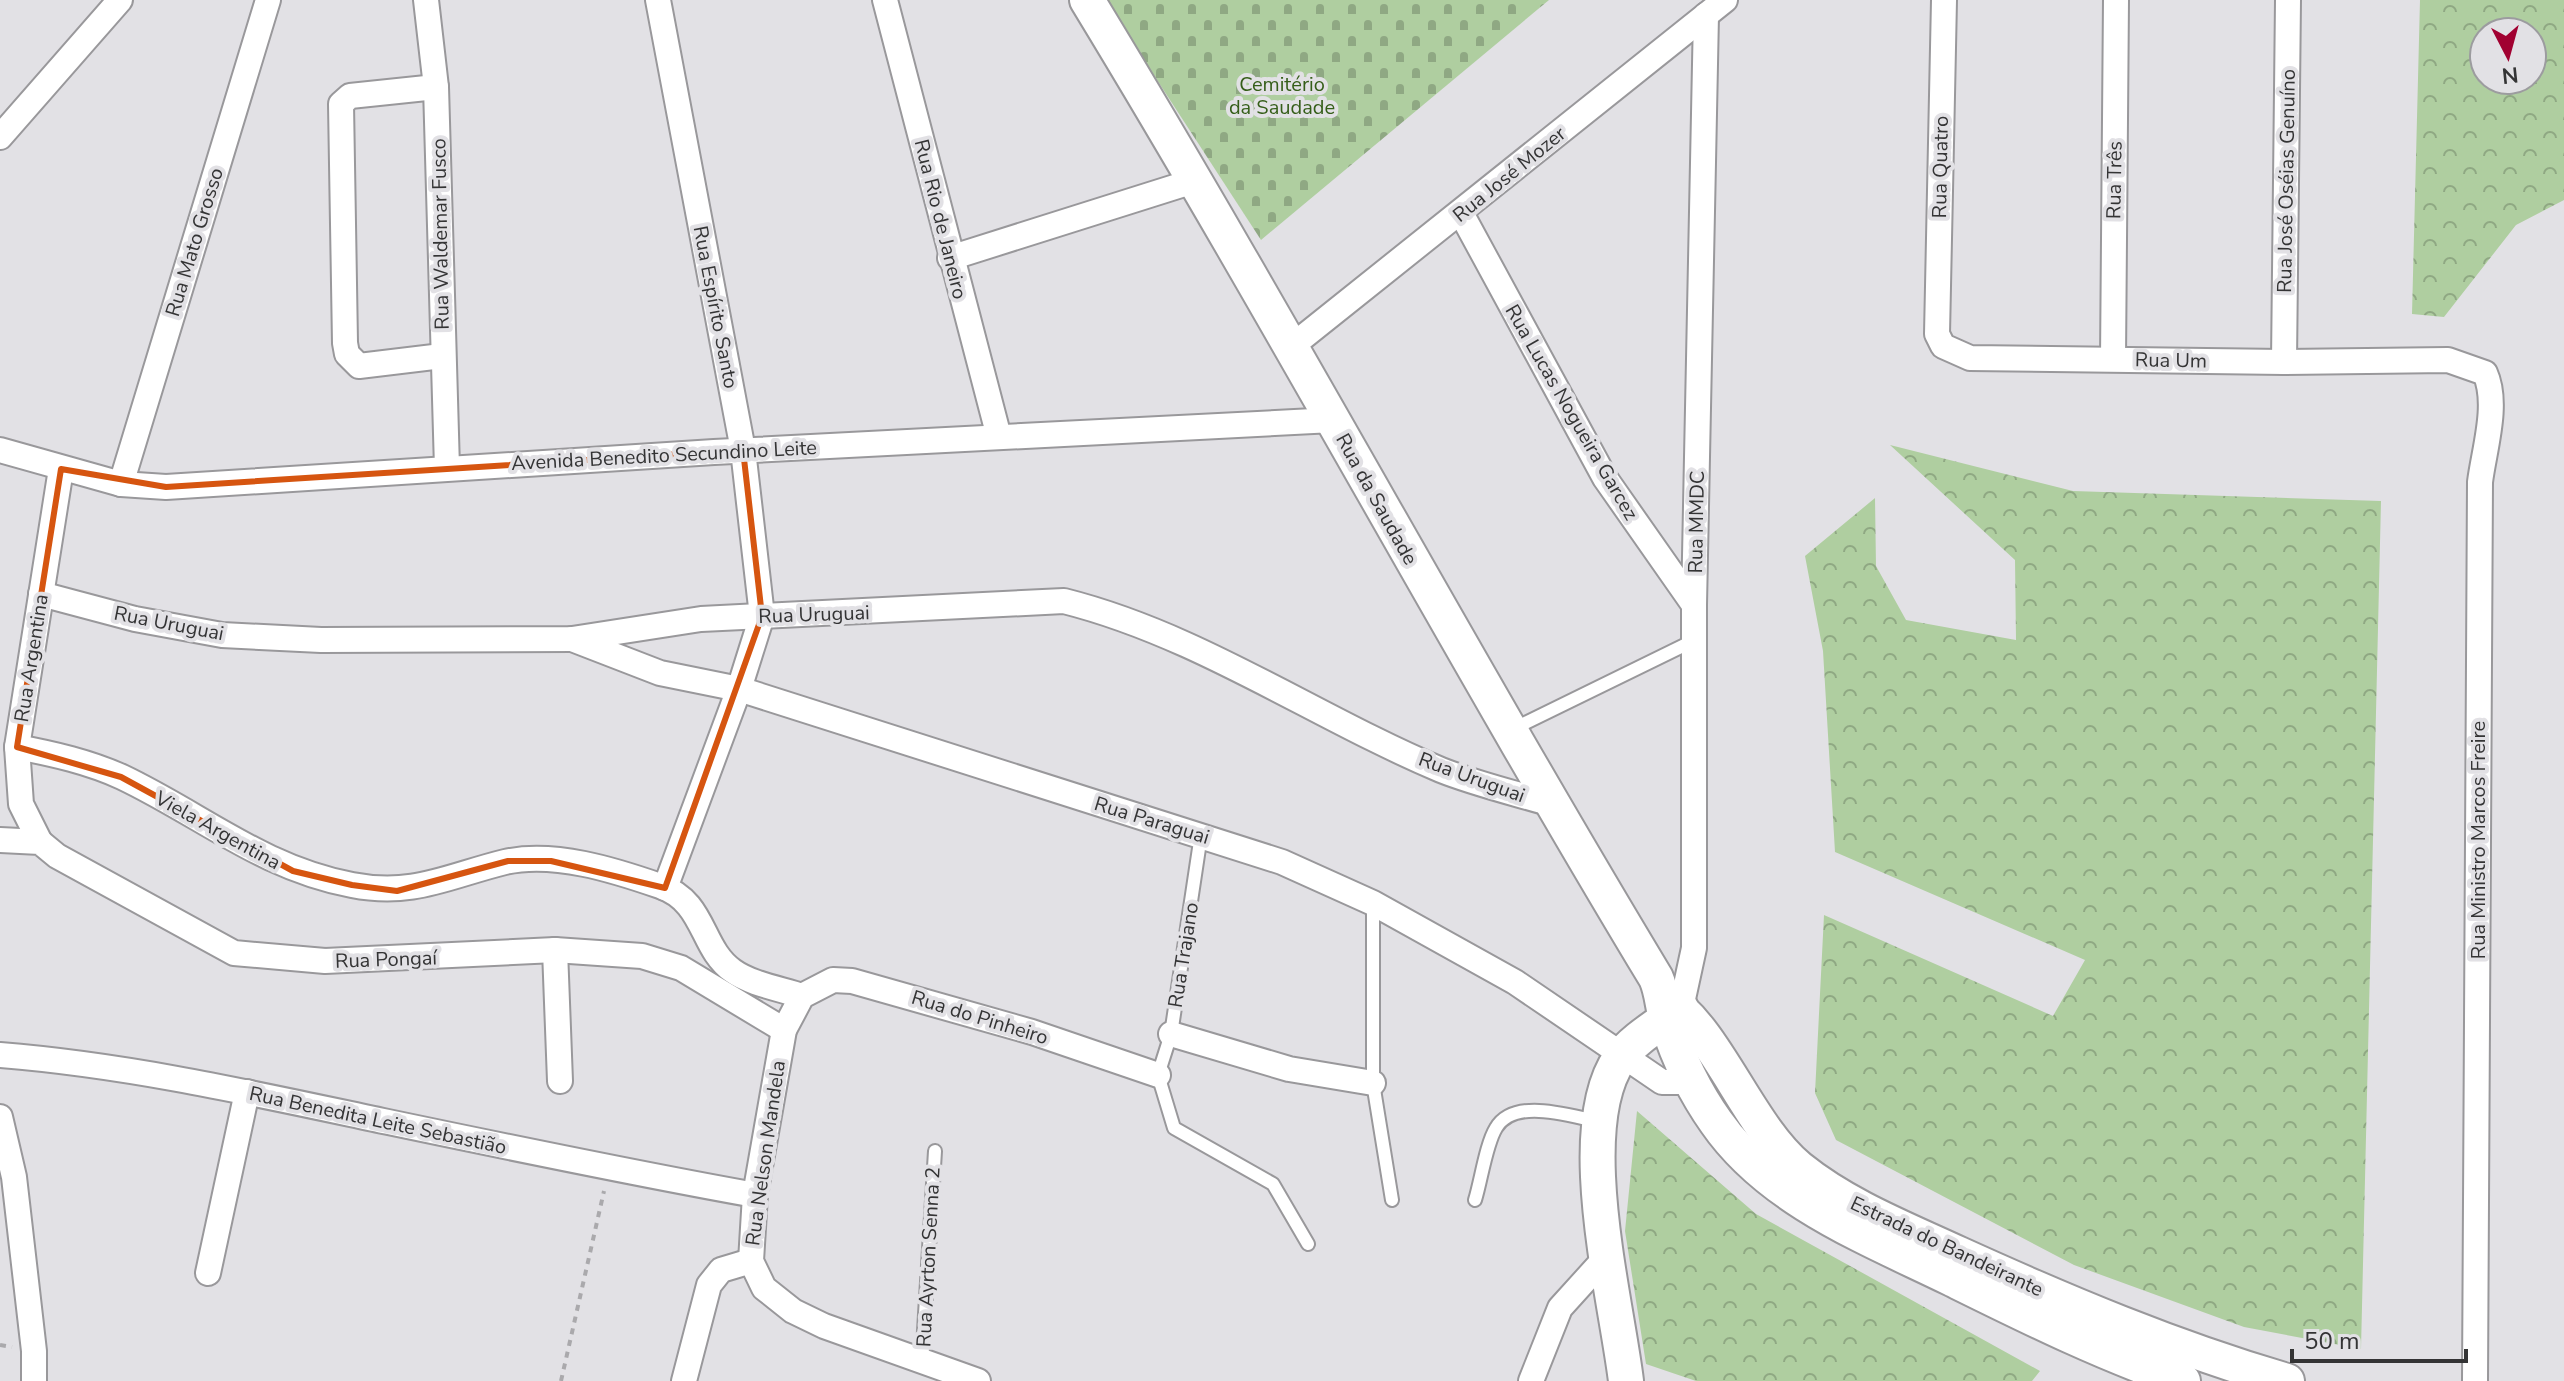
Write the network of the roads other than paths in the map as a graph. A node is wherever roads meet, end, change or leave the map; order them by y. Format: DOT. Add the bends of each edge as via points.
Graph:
graph roads {
  1 [pos="120,0"];
  2 [pos="268,0"];
  3 [pos="426,0"];
  4 [pos="658,0"];
  5 [pos="885,0"];
  6 [pos="1087,0"];
  7 [pos="1944,0"];
  8 [pos="2116,0"];
  9 [pos="2288,0"];
  10 [pos="1716,8"];
  11 [pos="436,87"];
  12 [pos="0,137"];
  13 [pos="1197,180"];
  14 [pos="1461,213"];
  15 [pos="950,258"];
  16 [pos="1937,334"];
  17 [pos="1292,346"];
  18 [pos="442,356"];
  19 [pos="2113,359"];
  20 [pos="2415,360"];
  21 [pos="2284,362"];
  22 [pos="1333,420"];
  23 [pos="999,437"];
  24 [pos="0,450"];
  25 [pos="743,450"];
  26 [pos="447,468"];
  27 [pos="61,469"];
  28 [pos="121,484"];
  29 [pos="41,594"];
  30 [pos="1694,605"];
  31 [pos="762,616"];
  32 [pos="572,639"];
  33 [pos="1695,640"];
  34 [pos="739,689"];
  35 [pos="1510,731"];
  36 [pos="17,747"];
  37 [pos="1551,804"];
  38 [pos="1201,835"];
  39 [pos="0,840"];
  40 [pos="40,842"];
  41 [pos="665,888"];
  42 [pos="1373,903"];
  43 [pos="555,950"];
  44 [pos="802,996"];
  45 [pos="1671,1009"];
  46 [pos="784,1030"];
  47 [pos="1171,1034"];
  48 [pos="0,1055"];
  49 [pos="1621,1055"];
  50 [pos="1158,1075"];
  51 [pos="560,1081"];
  52 [pos="1693,1082"];
  53 [pos="1373,1083"];
  54 [pos="247,1092"];
  55 [pos="0,1117"];
  56 [pos="1599,1122"];
  57 [pos="935,1151"];
  58 [pos="755,1195"];
  59 [pos="1392,1200"];
  60 [pos="1475,1200"];
  61 [pos="1308,1244"];
  62 [pos="1608,1255"];
  63 [pos="751,1261"];
  64 [pos="208,1273"];
  65 [pos="922,1363"];
  66 [pos="685,1380"];
  67 [pos="34,1381"];
  68 [pos="978,1381"];
  69 [pos="1531,1381"];
  70 [pos="1626,1381"];
  71 [pos="2183,1381"];
  72 [pos="2287,1381"];
  73 [pos="2475,1381"];
  1 -- 12 [label="street"];
  2 -- 28 [label="street, Rua Mato Grosso"];
  3 -- 11 [label="street, Rua Waldemar Fusco"];
  4 -- 25 [label="street, Rua Espírito Santo"];
  5 -- 15 [label="street, Rua Rio de Janeiro"];
  6 -- 13 [label="main road, Rua da Saudade"];
  7 -- 16 [label="street, Rua Quatro"];
  8 -- 19 [label="street, Rua Três"];
  9 -- 21 [label="street, Rua José Oséias Genuíno"];
  10 -- 14 [label="street, Rua José Mozer"];
  10 -- 30 [label="street, Rua MMDC"];
  11 -- 18 [label="street, Rua Waldemar Fusco"];
  11 -- 18 [label="street" via="350,96 341,104 345,343 347,354 359,366"];
  13 -- 15 [label="street"];
  13 -- 17 [label="main road, Rua da Saudade"];
  14 -- 17 [label="street, Rua José Mozer"];
  14 -- 30 [label="street, Rua Lucas Nogueira Garcez" via="1605,478"];
  15 -- 23 [label="street, Rua Rio de Janeiro"];
  16 -- 19 [label="street, Rua Um" via="1943,346 1970,358"];
  17 -- 22 [label="main road, Rua da Saudade"];
  18 -- 26 [label="street, Rua Waldemar Fusco"];
  19 -- 21 [label="street, Rua Um"];
  20 -- 21 [label="street, Rua Um"];
  20 -- 73 [label="street, Rua Ministro Marcos Freire" via="2448,360 2485,373 2490,400 2480,482"];
  22 -- 23 [label="street, Avenida Benedito Secundino Leite"];
  22 -- 35 [label="main road, Rua da Saudade"];
  23 -- 25 [label="street, Avenida Benedito Secundino Leite"];
  24 -- 27 [label="street, Avenida Benedito Secundino Leite"];
  25 -- 26 [label="street, Avenida Benedito Secundino Leite"];
  25 -- 31 [label="street, Rua Espírito Santo"];
  26 -- 28 [label="street, Avenida Benedito Secundino Leite" via="166,487"];
  27 -- 28 [label="street, Avenida Benedito Secundino Leite"];
  27 -- 29 [label="street, Rua Argentina"];
  29 -- 32 [label="street, Rua Uruguai" via="222,635"];
  29 -- 36 [label="street, Rua Argentina"];
  30 -- 33 [label="street, Rua MMDC"];
  31 -- 32 [label="street, Rua Uruguai" via="640,626"];
  31 -- 34 [label="street"];
  31 -- 37 [label="street, Rua Uruguai" via="1064,601 1164,633 1442,770"];
  32 -- 34 [label="street, Rua Paraguai" via="660,673"];
  33 -- 35 [label="lane"];
  33 -- 45 [label="street, Rua MMDC" via="1694,948"];
  34 -- 38 [label="street, Rua Paraguai"];
  34 -- 41 [label="street"];
  35 -- 37 [label="main road, Rua da Saudade"];
  36 -- 40 [label="street, Rua Argentina" via="21,804"];
  36 -- 41 [label="street, Viela Argentina" via="61,755 121,777 293,871 352,885 397,891 508,861 551,861 586,865"];
  37 -- 45 [label="main road, Rua da Saudade"];
  38 -- 42 [label="street, Rua Paraguai" via="1282,862"];
  38 -- 47 [label="lane, Rua Trajano"];
  39 -- 40 [label="street"];
  40 -- 43 [label="street, Rua Pongaí" via="234,953 325,961"];
  41 -- 44 [label="street, Viela Argentina" via="689,904 733,971"];
  42 -- 49 [label="street, Rua Paraguai" via="1515,982"];
  42 -- 53 [label="lane"];
  43 -- 46 [label="street, Rua Pongaí" via="642,956 681,968"];
  43 -- 51 [label="street"];
  44 -- 46 [label="street, Rua Nelson Mandela"];
  44 -- 50 [label="street, Rua do Pinheiro" via="833,980 852,981 1032,1032"];
  45 -- 49 [label="main road"];
  45 -- 52 [label="main road, Estrada do Bandeirante"];
  45 -- 72 [label="main road, Estrada do Bandeirante" via="1772,1141 1835,1193 2072,1305 2201,1356"];
  46 -- 58 [label="street, Rua Nelson Mandela"];
  47 -- 50 [label="lane, Rua Trajano"];
  47 -- 53 [label="street" via="1289,1069"];
  48 -- 54 [label="street, Rua Benedita Leite Sebastião"];
  49 -- 52 [label="street, Rua Paraguai" via="1662,1082"];
  49 -- 56 [label="main road" via="1605,1083"];
  50 -- 61 [label="lane" via="1174,1128 1273,1184"];
  52 -- 71 [label="main road, Estrada do Bandeirante" via="1717,1124 1781,1188 1860,1234 2056,1330"];
  53 -- 59 [label="lane"];
  54 -- 58 [label="street, Rua Benedita Leite Sebastião"];
  54 -- 64 [label="street"];
  55 -- 67 [label="street" via="14,1177"];
  56 -- 60 [label="lane" via="1550,1111 1515,1113 1496,1126"];
  56 -- 62 [label="main road" via="1598,1168"];
  57 -- 65 [label="lane, Rua Ayrton Senna 2"];
  58 -- 63 [label="street, Rua Nelson Mandela"];
  62 -- 69 [label="street" via="1560,1308"];
  62 -- 70 [label="main road"];
  63 -- 65 [label="street" via="764,1288 793,1311"];
  63 -- 66 [label="street, Rua Nelson Mandela" via="721,1270 709,1285"];
  65 -- 68 [label="street"];
}
